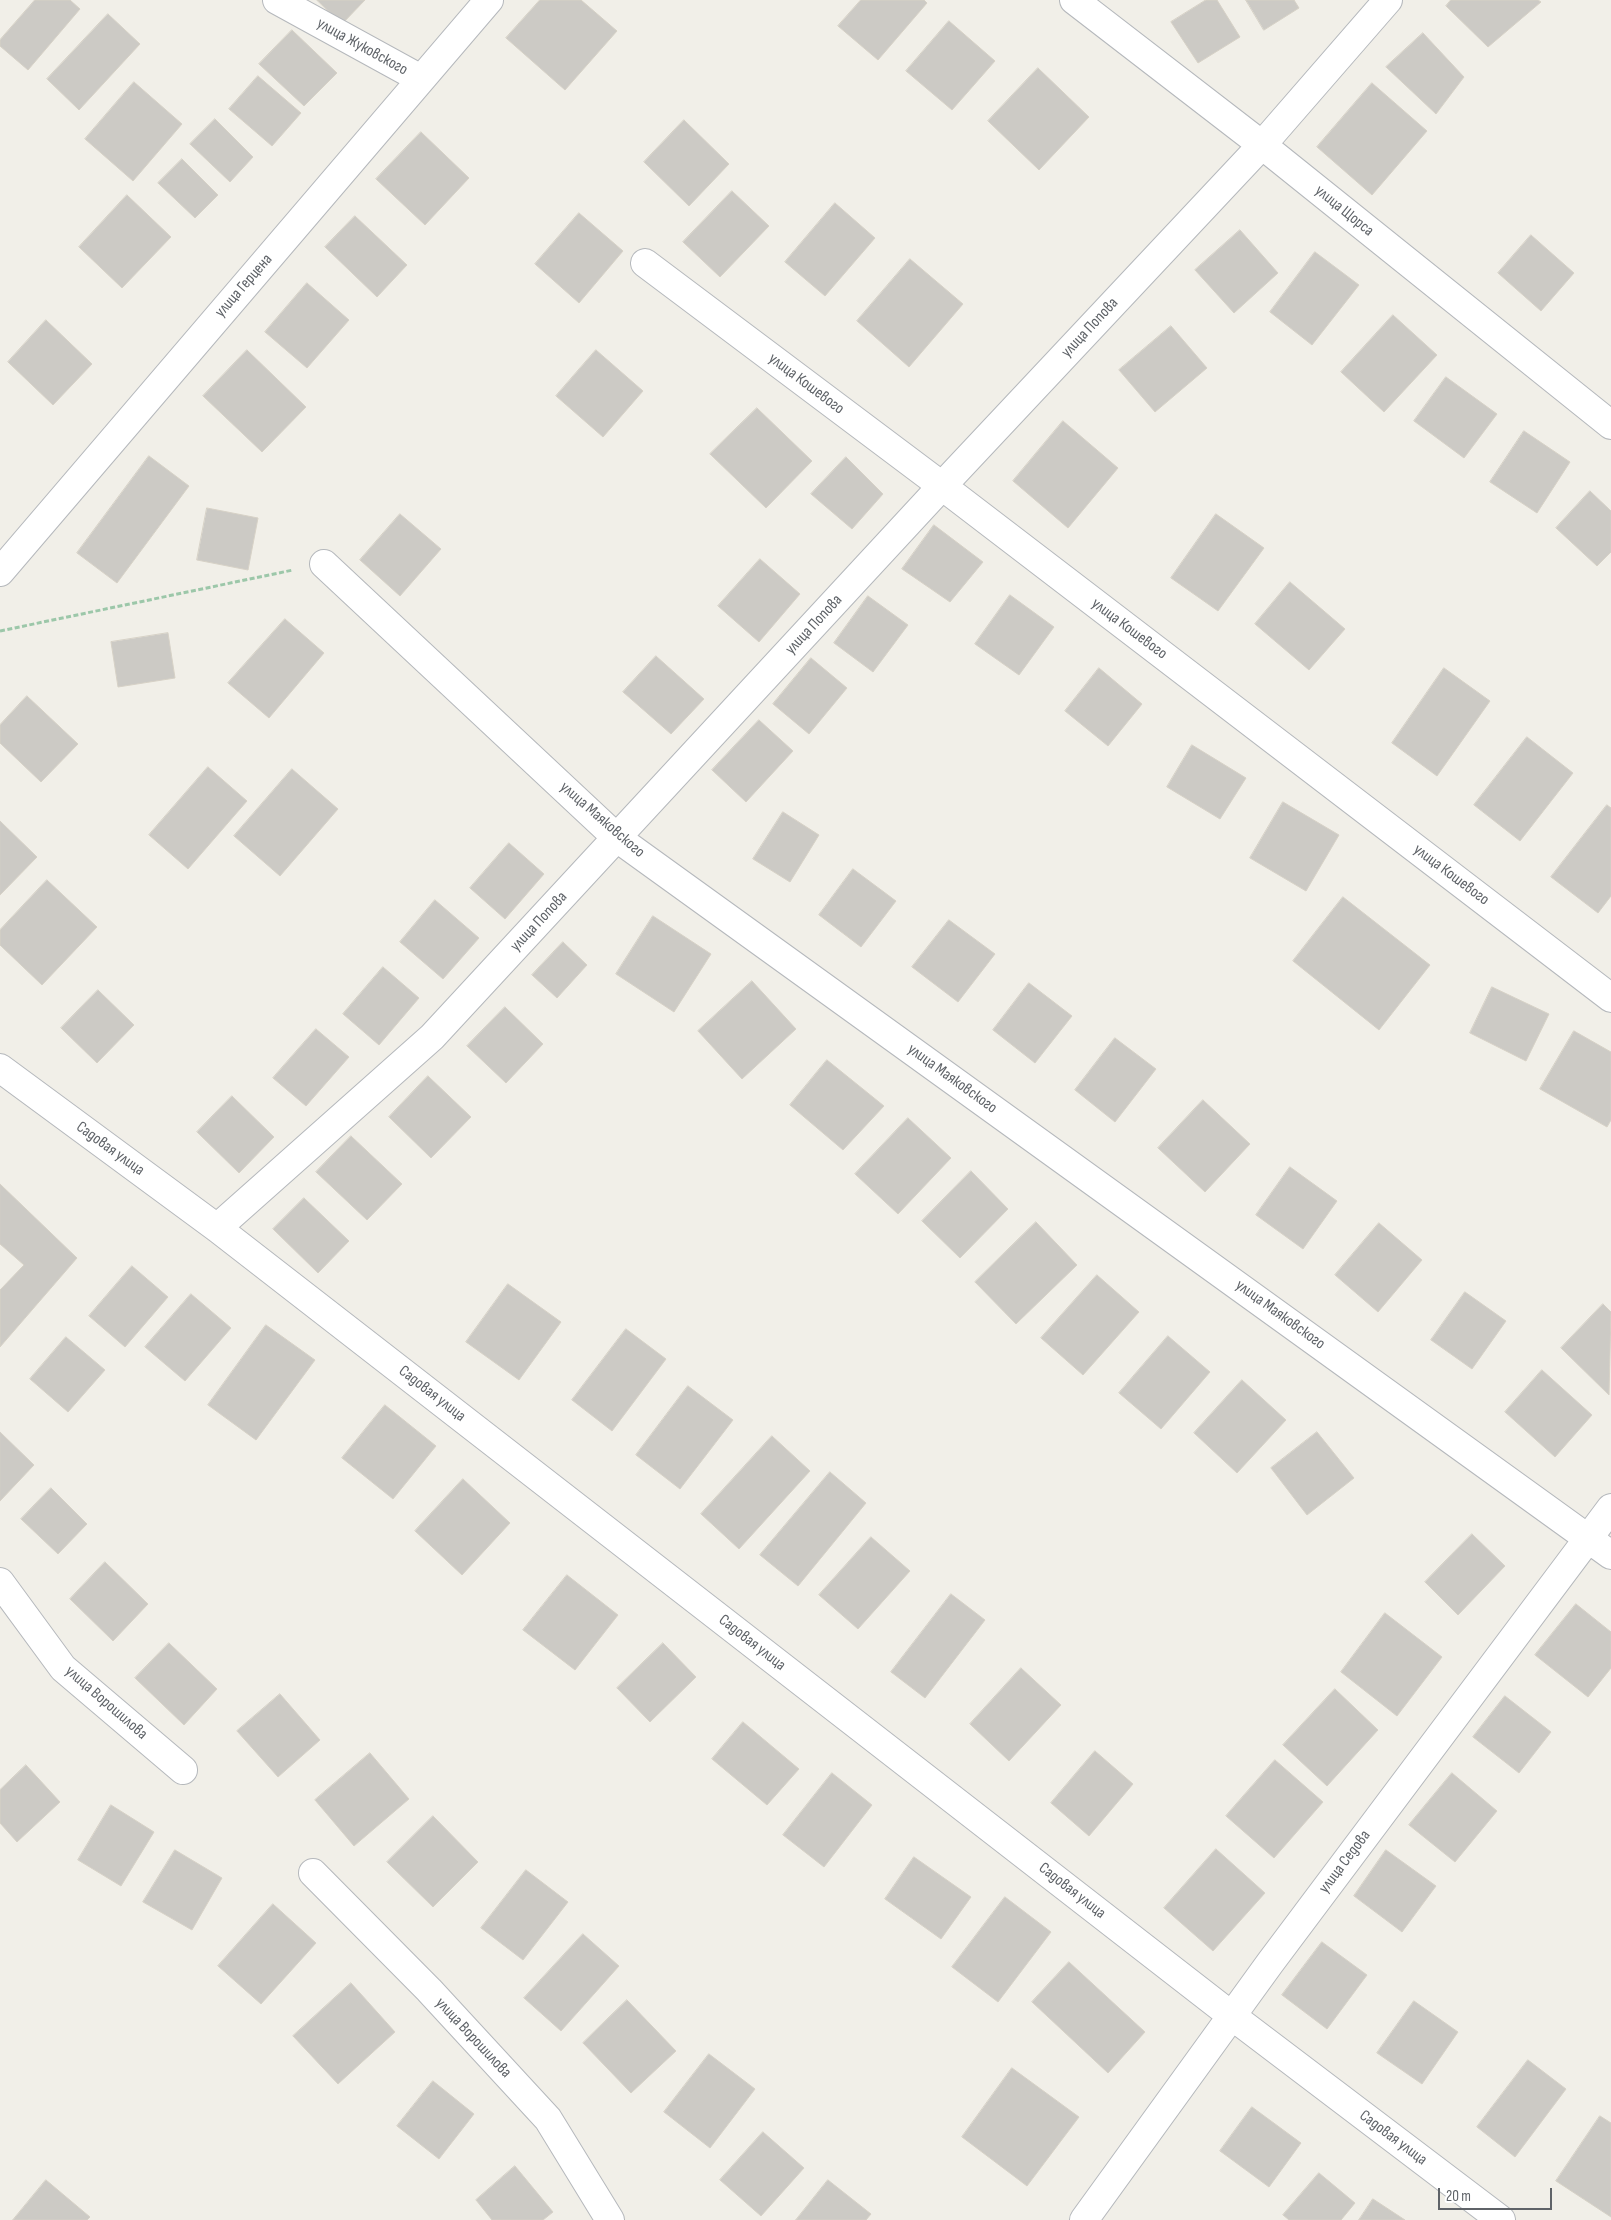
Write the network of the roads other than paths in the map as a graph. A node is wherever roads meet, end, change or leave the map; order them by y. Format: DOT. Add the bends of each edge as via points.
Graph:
graph roads {
  1 [pos="277,0"];
  2 [pos="489,0"];
  3 [pos="1074,0"];
  4 [pos="1388,0"];
  5 [pos="421,79"];
  6 [pos="1262,145"];
  7 [pos="645,263"];
  8 [pos="1611,425"];
  9 [pos="942,486"];
  10 [pos="324,564"];
  11 [pos="0,572"];
  12 [pos="617,838"];
  13 [pos="1611,998"];
  14 [pos="0,1068"];
  15 [pos="217,1228"];
  16 [pos="1611,1508"];
  17 [pos="1589,1538"];
  18 [pos="1611,1555"];
  19 [pos="0,1582"];
  20 [pos="183,1770"];
  21 [pos="313,1874"];
  22 [pos="1232,2016"];
  23 [pos="610,2220"];
  24 [pos="1084,2220"];
  25 [pos="1501,2220"];
  1 -- 5 [label="street, улица Жуковского"];
  2 -- 5 [label="street, улица Герцена"];
  3 -- 6 [label="street, улица Щорса"];
  4 -- 6 [label="street, улица Попова"];
  5 -- 11 [label="street, улица Герцена"];
  6 -- 8 [label="street, улица Щорса"];
  6 -- 9 [label="street, улица Попова"];
  7 -- 9 [label="street, улица Кошевого"];
  9 -- 12 [label="street, улица Попова"];
  9 -- 13 [label="street, улица Кошевого"];
  10 -- 12 [label="street, улица Маяковского"];
  12 -- 15 [label="street, улица Попова" via="432,1037"];
  12 -- 17 [label="street, улица Маяковского"];
  14 -- 15 [label="street, Садовая улица"];
  15 -- 22 [label="street, Садовая улица"];
  16 -- 17 [label="street, улица Седова"];
  17 -- 18 [label="street, улица Маяковского"];
  17 -- 22 [label="street, улица Седова"];
  19 -- 20 [label="street, улица Ворошилова" via="63,1668"];
  21 -- 23 [label="street, улица Ворошилова" via="429,1990 548,2119"];
  22 -- 24 [label="street, улица Седова"];
  22 -- 25 [label="street, Садовая улица"];
}
